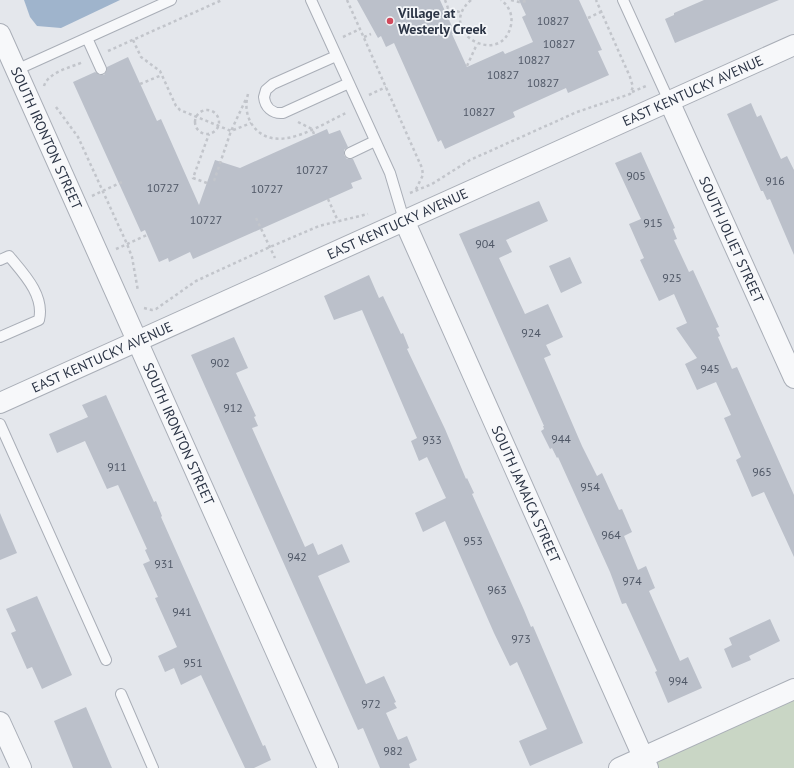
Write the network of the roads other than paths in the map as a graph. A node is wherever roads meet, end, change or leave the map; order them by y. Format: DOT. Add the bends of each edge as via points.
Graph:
graph roads {
  1 [pos="171,0"];
  2 [pos="311,0"];
  3 [pos="623,0"];
  4 [pos="0,34"];
  5 [pos="87,38"];
  6 [pos="794,45"];
  7 [pos="336,56"];
  8 [pos="101,69"];
  9 [pos="16,70"];
  10 [pos="349,84"];
  11 [pos="669,102"];
  12 [pos="375,141"];
  13 [pos="350,153"];
  14 [pos="404,220"];
  15 [pos="0,260"];
  16 [pos="0,337"];
  17 [pos="137,341"];
  18 [pos="794,378"];
  19 [pos="0,403"];
  20 [pos="0,424"];
  21 [pos="106,660"];
  22 [pos="794,689"];
  23 [pos="121,694"];
  24 [pos="0,722"];
  25 [pos="646,763"];
  26 [pos="21,768"];
  27 [pos="154,768"];
  28 [pos="328,768"];
  29 [pos="619,768"];
  1 -- 5 [label="lane"];
  2 -- 7 [label="lane"];
  3 -- 11 [label="lane"];
  4 -- 9 [label="street, SOUTH IRONTON STREET"];
  5 -- 8 [label="lane"];
  5 -- 9 [label="lane"];
  6 -- 11 [label="street, EAST KENTUCKY AVENUE"];
  7 -- 10 [label="lane"];
  7 -- 10 [label="lane" via="270,86 264,97 266,106 274,112 282,113"];
  9 -- 17 [label="street, SOUTH IRONTON STREET"];
  10 -- 12 [label="lane"];
  11 -- 14 [label="street, EAST KENTUCKY AVENUE"];
  11 -- 18 [label="street, SOUTH JOLIET STREET"];
  12 -- 13 [label="lane"];
  12 -- 14 [label="lane" via="390,173"];
  14 -- 17 [label="street, EAST KENTUCKY AVENUE"];
  14 -- 25 [label="street, SOUTH JAMAICA STREET"];
  15 -- 16 [label="lane" via="9,256 30,281 41,310 39,320"];
  17 -- 19 [label="street, EAST KENTUCKY AVENUE"];
  17 -- 28 [label="street, SOUTH IRONTON STREET"];
  20 -- 21 [label="lane"];
  22 -- 25 [label="street"];
  23 -- 27 [label="lane"];
  24 -- 26 [label="street"];
  25 -- 29 [label="street"];
}
